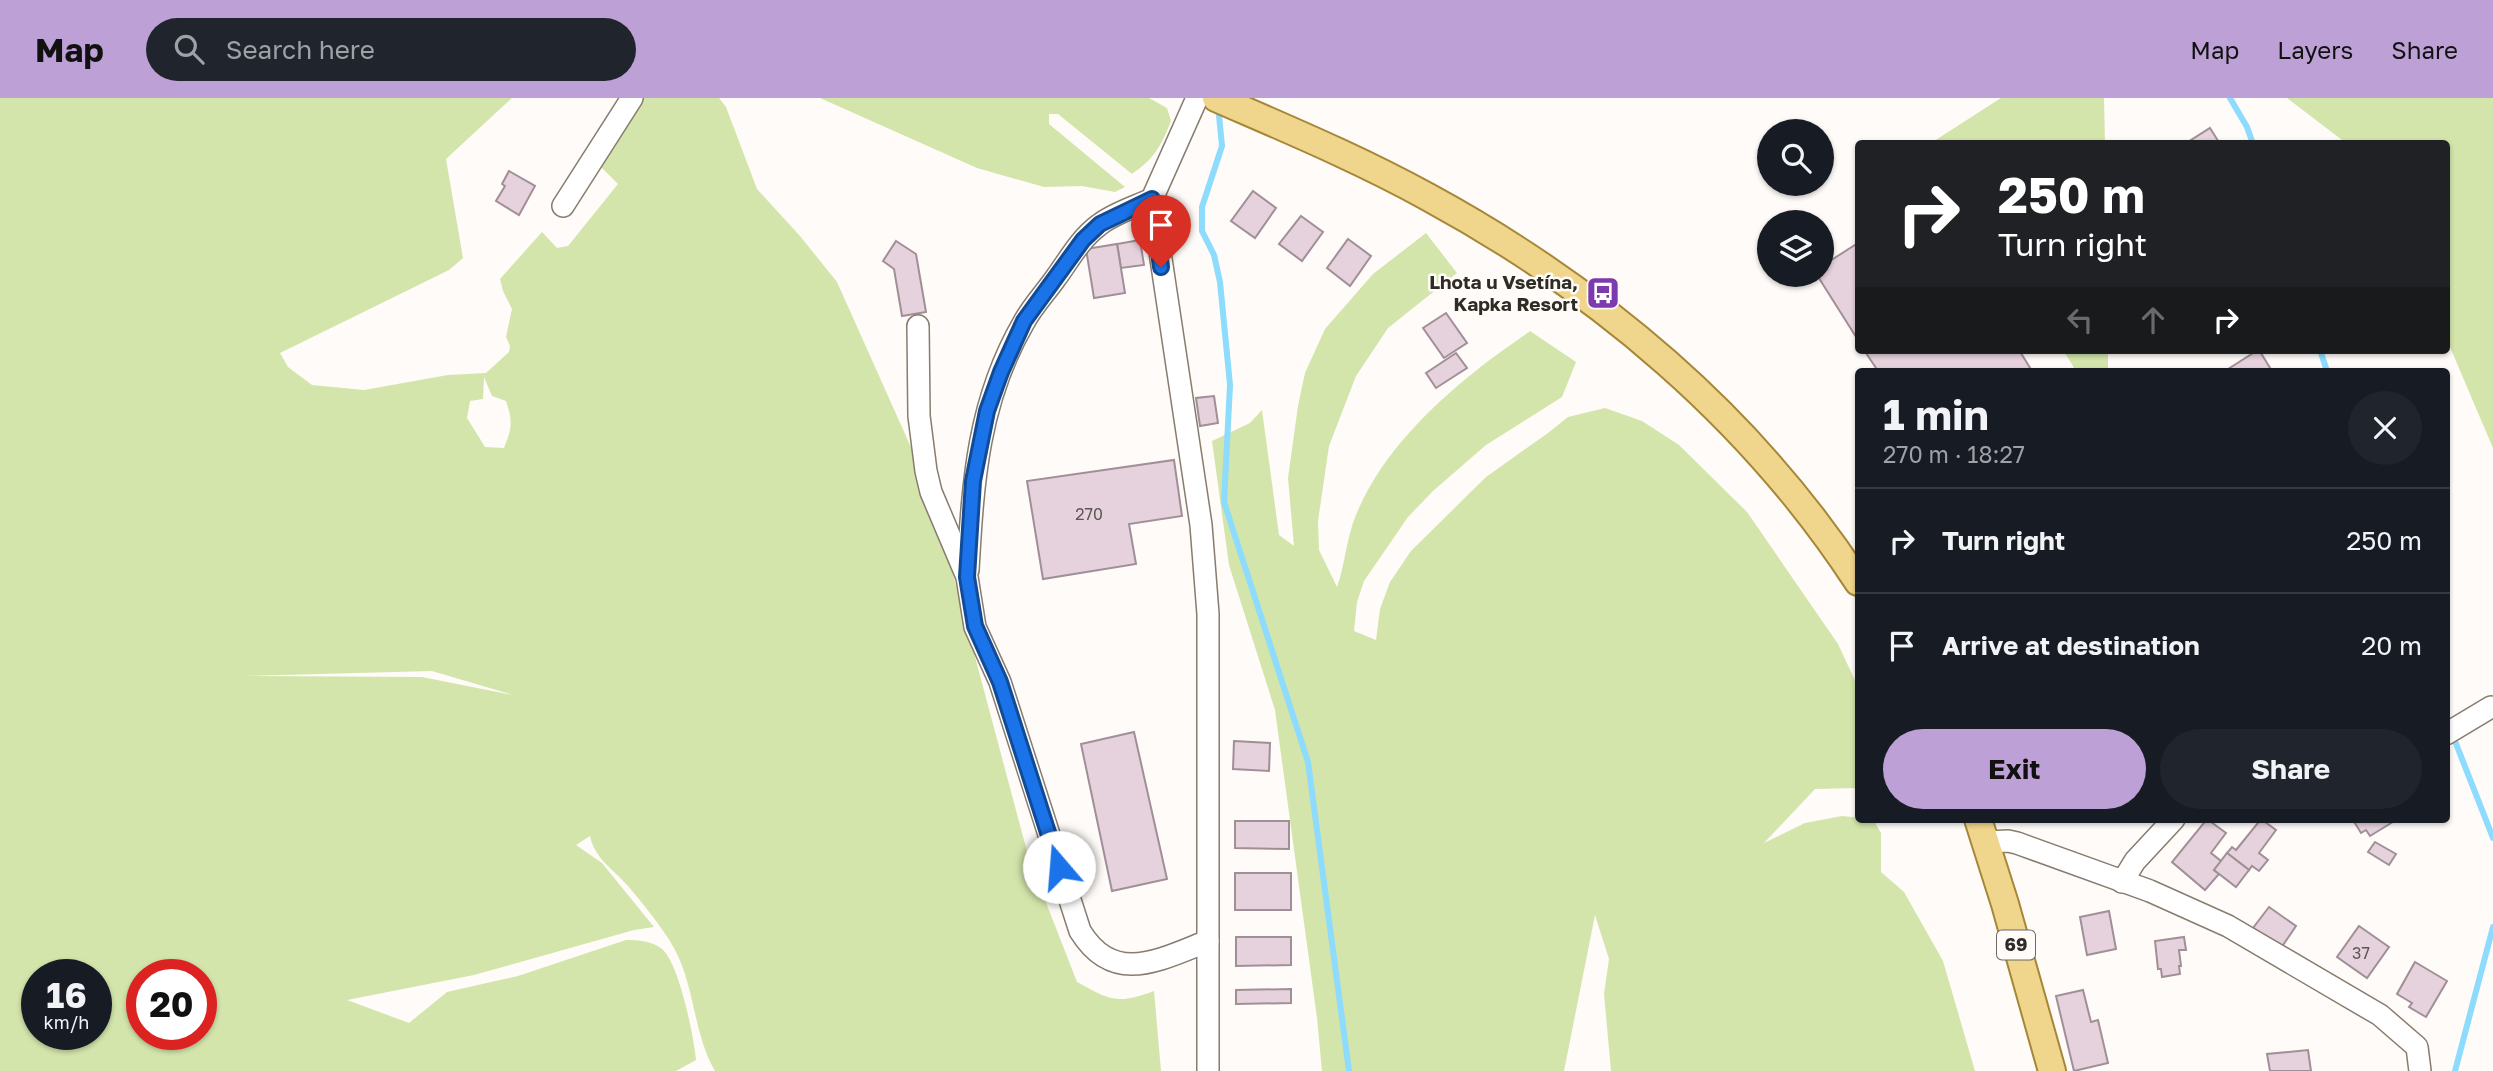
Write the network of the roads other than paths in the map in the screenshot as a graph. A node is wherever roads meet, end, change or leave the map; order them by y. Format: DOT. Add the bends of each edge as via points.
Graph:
graph roads {
  1 [pos="632,98"];
  2 [pos="1197,98"];
  3 [pos="1223,101"];
  4 [pos="1152,199"];
  5 [pos="563,206"];
  6 [pos="918,326"];
  7 [pos="967,577"];
  8 [pos="1855,578"];
  9 [pos="2491,707"];
  10 [pos="2455,729"];
  11 [pos="2170,823"];
  12 [pos="1982,830"];
  13 [pos="2122,882"];
  14 [pos="1208,941"];
  15 [pos="1208,1071"];
  16 [pos="2053,1071"];
  17 [pos="2420,1071"];
  1 -- 5 [label="street"];
  2 -- 4 [label="street"];
  3 -- 8 [label="main road" via="1427,197 1508,244 1612,316 1747,439 1810,514"];
  4 -- 7 [label="street" via="1100,224 1083,240 1024,321 1001,372 978,448"];
  4 -- 14 [label="street" via="1201,525 1208,614"];
  6 -- 7 [label="street" via="919,416 926,471"];
  7 -- 14 [label="street" via="975,626 1000,682 1071,905 1090,947 1104,959 1134,964"];
  9 -- 10 [label="street"];
  11 -- 13 [label="street"];
  12 -- 13 [label="street"];
  12 -- 16 [label="main road, 69"];
  13 -- 17 [label="street" via="2228,926 2380,1015 2417,1047"];
  14 -- 15 [label="street"];
}
